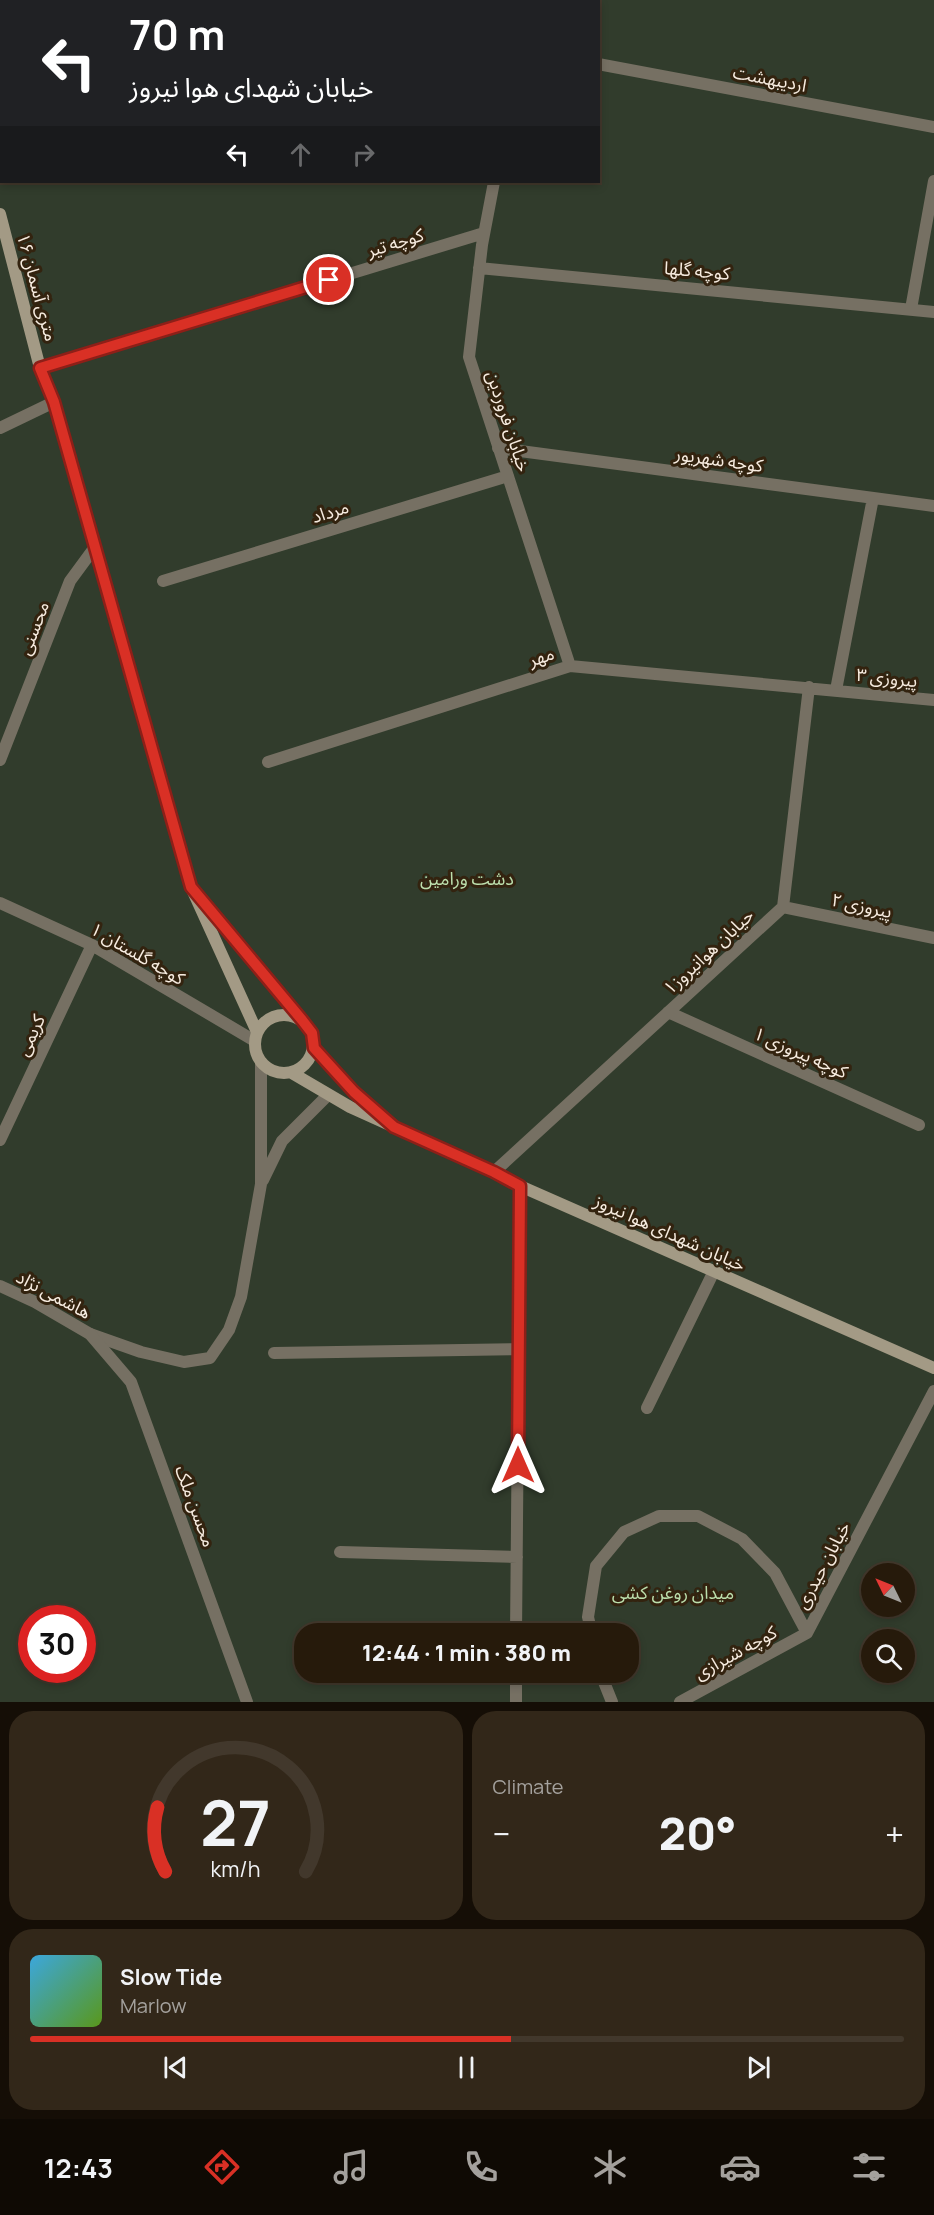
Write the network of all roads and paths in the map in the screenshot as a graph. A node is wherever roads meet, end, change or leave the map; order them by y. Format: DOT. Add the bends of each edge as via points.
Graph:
graph roads {
  1 [pos="600,64"];
  2 [pos="934,127"];
  3 [pos="934,181"];
  4 [pos="494,183"];
  5 [pos="0,214"];
  6 [pos="484,233"];
  7 [pos="479,268"];
  8 [pos="911,309"];
  9 [pos="934,312"];
  10 [pos="40,368"];
  11 [pos="54,402"];
  12 [pos="0,428"];
  13 [pos="498,448"];
  14 [pos="508,476"];
  15 [pos="873,498"];
  16 [pos="934,506"];
  17 [pos="95,547"];
  18 [pos="163,581"];
  19 [pos="570,666"];
  20 [pos="809,687"];
  21 [pos="836,690"];
  22 [pos="934,700"];
  23 [pos="0,760"];
  24 [pos="268,762"];
  25 [pos="191,887"];
  26 [pos="0,903"];
  27 [pos="783,907"];
  28 [pos="934,938"];
  29 [pos="92,945"];
  30 [pos="668,1012"];
  31 [pos="302,1020"];
  32 [pos="256,1036"];
  33 [pos="314,1048"];
  34 [pos="261,1064"];
  35 [pos="292,1073"];
  36 [pos="328,1095"];
  37 [pos="919,1125"];
  38 [pos="394,1127"];
  39 [pos="0,1140"];
  40 [pos="494,1172"];
  41 [pos="261,1184"];
  42 [pos="520,1186"];
  43 [pos="714,1271"];
  44 [pos="0,1286"];
  45 [pos="90,1334"];
  46 [pos="519,1349"];
  47 [pos="274,1353"];
  48 [pos="934,1368"];
  49 [pos="934,1391"];
  50 [pos="647,1408"];
  51 [pos="340,1552"];
  52 [pos="517,1557"];
  53 [pos="516,1623"];
  54 [pos="589,1623"];
  55 [pos="807,1633"];
  56 [pos="516,1683"];
  57 [pos="604,1683"];
  58 [pos="247,1702"];
  59 [pos="516,1702"];
  60 [pos="612,1702"];
  61 [pos="680,1702"];
  1 -- 2 [label="street, اردیبهشت"];
  3 -- 8 [label="street"];
  4 -- 6 [label="street, خیابان فروردین"];
  5 -- 10 [label="main road, ۱۶ متری آسمان"];
  6 -- 7 [label="street, خیابان فروردین"];
  6 -- 10 [label="street, کوچه تیر"];
  7 -- 8 [label="street, کوچه گلها"];
  7 -- 13 [label="street, خیابان فروردین" via="469,357"];
  8 -- 9 [label="street, کوچه گلها"];
  10 -- 11 [label="main road, ۱۶ متری آسمان"];
  11 -- 12 [label="street"];
  11 -- 17 [label="main road, ۱۶ متری آسمان"];
  13 -- 14 [label="street, خیابان فروردین"];
  13 -- 15 [label="street, کوچه شهریور"];
  14 -- 18 [label="street, مرداد"];
  14 -- 19 [label="street, خیابان فروردین"];
  15 -- 16 [label="street, کوچه شهریور"];
  15 -- 21 [label="street"];
  17 -- 23 [label="street, محسنی" via="70,581"];
  17 -- 25 [label="main road, ۱۶ متری آسمان"];
  19 -- 20 [label="street, مهر"];
  19 -- 24 [label="street, مهر"];
  20 -- 21 [label="street, مهر"];
  20 -- 27 [label="street"];
  21 -- 22 [label="street, پیروزی ۳"];
  25 -- 31 [label="main road, ۱۶ متری آسمان"];
  25 -- 32 [label="main road, ۱۶ متری آسمان"];
  26 -- 29 [label="street, کوچه گلستان ۱"];
  27 -- 28 [label="street, پیروزی ۲"];
  27 -- 30 [label="street, حیابان هوانیروز۱"];
  29 -- 32 [label="street, کوچه گلستان ۱"];
  29 -- 39 [label="street, کریمی"];
  30 -- 37 [label="street, کوچه پیروزی ۱"];
  30 -- 40 [label="street, حیابان هوانیروز۱"];
  31 -- 32 [label="main road" via="285,1014 268,1018"];
  31 -- 33 [label="main road" via="312,1033"];
  32 -- 34 [label="main road" via="254,1048"];
  33 -- 35 [label="main road" via="306,1065"];
  33 -- 38 [label="main road, خیابان شهدای هوا نیروز" via="354,1092"];
  34 -- 35 [label="main road" via="275,1073"];
  34 -- 41 [label="street"];
  35 -- 36 [label="main road, خیابان شهدای هوا نیروز"];
  36 -- 38 [label="main road, خیابان شهدای هوا نیروز"];
  36 -- 41 [label="street" via="282,1141"];
  38 -- 40 [label="main road, خیابان شهدای هوا نیروز"];
  40 -- 42 [label="main road, خیابان شهدای هوا نیروز"];
  41 -- 45 [label="street" via="241,1297 229,1330 210,1358 184,1362"];
  42 -- 43 [label="main road, خیابان شهدای هوا نیروز"];
  42 -- 46 [label="street"];
  43 -- 48 [label="main road, خیابان شهدای هوا نیروز"];
  43 -- 50 [label="street"];
  44 -- 45 [label="street, هاشمی نژاد"];
  45 -- 58 [label="street, محسن ملک" via="131,1382"];
  46 -- 47 [label="street"];
  46 -- 52 [label="street"];
  49 -- 55 [label="street, خیابان حیدری"];
  51 -- 52 [label="street"];
  52 -- 53 [label="street"];
  54 -- 55 [label="street, خیابان حیدری" via="596,1566 624,1532 659,1516 698,1516 742,1539 775,1574"];
  55 -- 61 [label="street, کوچه شیرازی"];
  56 -- 59 [label="street"];
  57 -- 60 [label="street"];
}
